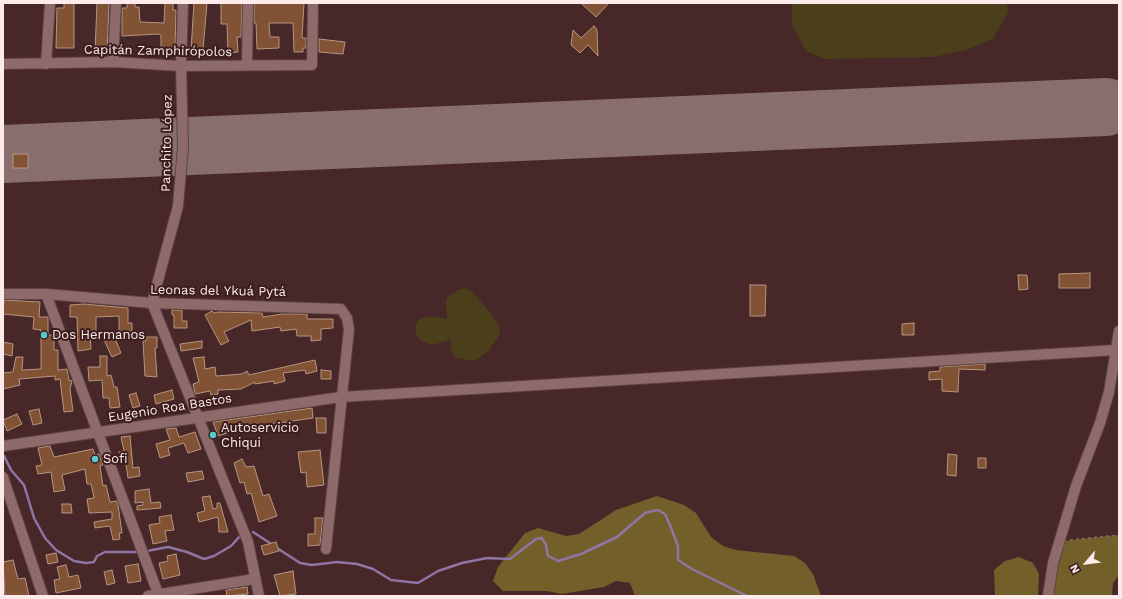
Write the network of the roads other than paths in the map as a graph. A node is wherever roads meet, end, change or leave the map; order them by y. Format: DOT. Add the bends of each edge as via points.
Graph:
graph roads {
  1 [pos="50,3"];
  2 [pos="116,3"];
  3 [pos="183,3"];
  4 [pos="248,3"];
  5 [pos="313,3"];
  6 [pos="113,62"];
  7 [pos="3,64"];
  8 [pos="46,64"];
  9 [pos="247,64"];
  10 [pos="181,66"];
  11 [pos="3,294"];
  12 [pos="46,294"];
  13 [pos="152,304"];
  14 [pos="1119,331"];
  15 [pos="1116,350"];
  16 [pos="341,397"];
  17 [pos="197,417"];
  18 [pos="98,432"];
  19 [pos="3,446"];
  20 [pos="3,477"];
  21 [pos="326,549"];
  22 [pos="255,579"];
  23 [pos="155,595"];
  24 [pos="43,596"];
  25 [pos="259,596"];
  26 [pos="1048,596"];
  1 -- 8 [label="street"];
  2 -- 6 [label="street"];
  3 -- 10 [label="street, Panchito López"];
  4 -- 9 [label="street"];
  5 -- 9 [label="street, Capitán Zamphirópolos" via="312,65"];
  6 -- 8 [label="street, Capitán Zamphirópolos"];
  6 -- 10 [label="street, Capitán Zamphirópolos"];
  7 -- 8 [label="street, Capitán Zamphirópolos"];
  9 -- 10 [label="street, Capitán Zamphirópolos"];
  10 -- 13 [label="street, Panchito López" via="182,147 178,206"];
  11 -- 12 [label="street, Leonas del Ykuá Pytá"];
  12 -- 13 [label="street, Leonas del Ykuá Pytá"];
  12 -- 18 [label="street"];
  13 -- 16 [label="street, Leonas del Ykuá Pytá" via="341,309 347,318 349,329"];
  13 -- 17 [label="street"];
  14 -- 15 [label="street"];
  15 -- 16 [label="street, Eugenio Roa Bastos"];
  15 -- 26 [label="street" via="1109,392 1060,539"];
  16 -- 17 [label="street, Eugenio Roa Bastos"];
  16 -- 21 [label="street"];
  17 -- 18 [label="street, Eugenio Roa Bastos"];
  17 -- 22 [label="street" via="248,542"];
  18 -- 19 [label="street, Eugenio Roa Bastos"];
  18 -- 23 [label="street"];
  20 -- 24 [label="street"];
  22 -- 23 [label="street"];
  22 -- 25 [label="street"];
}
